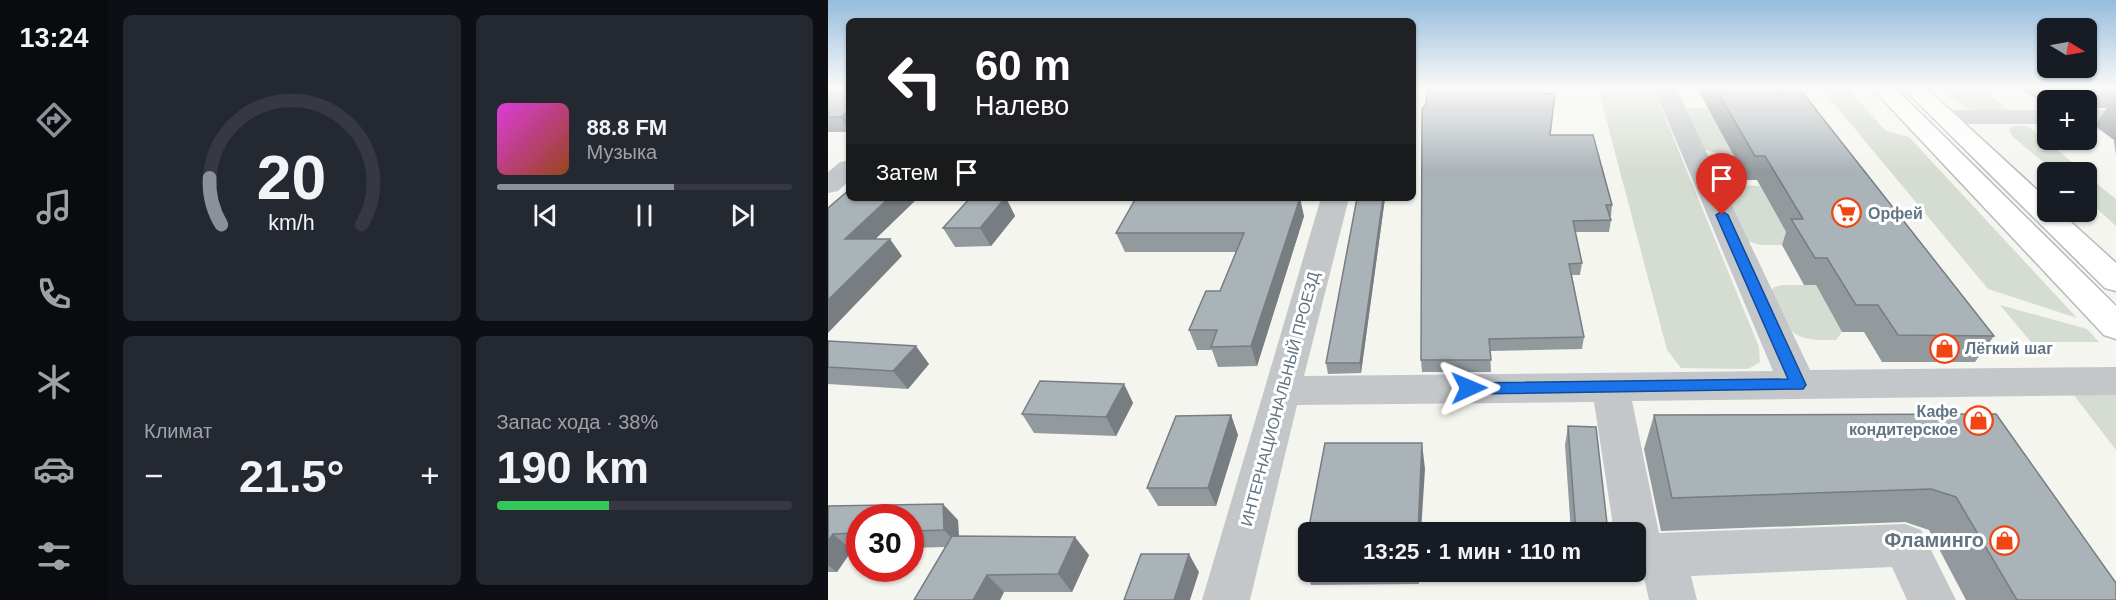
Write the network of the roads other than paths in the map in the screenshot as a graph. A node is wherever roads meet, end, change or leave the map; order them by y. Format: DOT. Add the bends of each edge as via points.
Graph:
graph roads {
  1 [pos="1678,116"];
  2 [pos="1910,116"];
  3 [pos="1945,117"];
  4 [pos="2037,117"];
  5 [pos="2097,117"];
  6 [pos="2116,117"];
  7 [pos="846,170"];
  8 [pos="828,185"];
  9 [pos="1326,203"];
  10 [pos="2116,281"];
  11 [pos="2116,327"];
  12 [pos="2116,381"];
  13 [pos="1798,385"];
  14 [pos="1610,387"];
  15 [pos="1281,391"];
  16 [pos="1663,555"];
  17 [pos="1227,600"];
  18 [pos="1673,600"];
  19 [pos="1932,600"];
  1 -- 13 [label="street"];
  2 -- 11 [label="main road"];
  3 -- 4 [label="street"];
  3 -- 10 [label="main road"];
  5 -- 6 [label="street"];
  7 -- 8 [label="street"];
  9 -- 15 [label="street, ИНТЕРНАЦИОНАЛЬНЫЙ ПРОЕЗД"];
  12 -- 13 [label="street"];
  13 -- 14 [label="street"];
  14 -- 15 [label="street"];
  14 -- 16 [label="street" via="1641,556"];
  15 -- 17 [label="street, ИНТЕРНАЦИОНАЛЬНЫЙ ПРОЕЗД"];
  16 -- 18 [label="street"];
  16 -- 19 [label="street" via="1905,545"];
}
